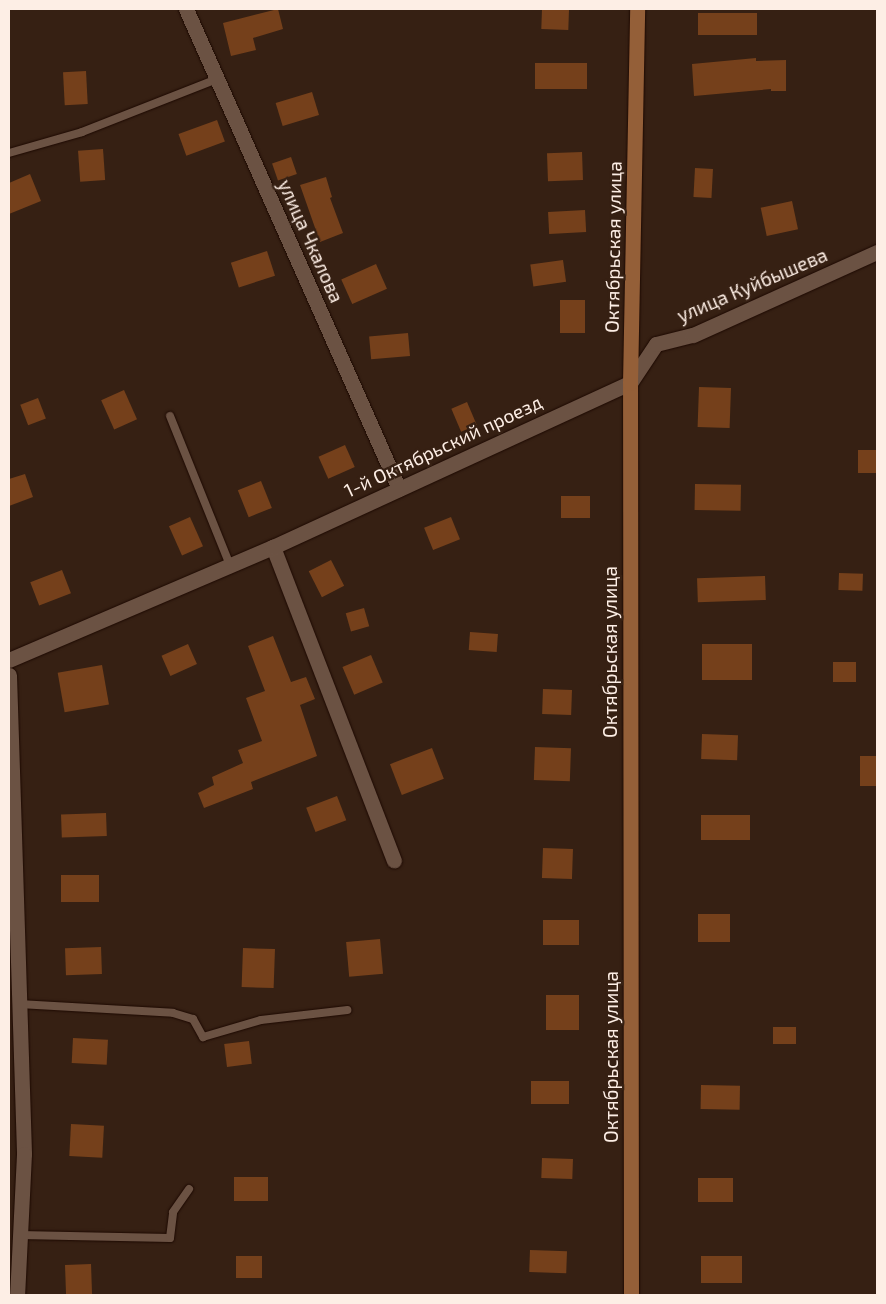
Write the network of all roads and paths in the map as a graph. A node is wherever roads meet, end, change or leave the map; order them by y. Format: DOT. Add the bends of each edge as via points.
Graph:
graph roads {
  1 [pos="186,9"];
  2 [pos="637,9"];
  3 [pos="217,79"];
  4 [pos="9,153"];
  5 [pos="877,252"];
  6 [pos="630,383"];
  7 [pos="170,416"];
  8 [pos="399,488"];
  9 [pos="273,547"];
  10 [pos="230,565"];
  11 [pos="9,660"];
  12 [pos="9,675"];
  13 [pos="394,860"];
  14 [pos="19,1004"];
  15 [pos="347,1010"];
  16 [pos="189,1189"];
  17 [pos="20,1235"];
  18 [pos="17,1295"];
  19 [pos="631,1295"];
  1 -- 3 [label="street, улица Чкалова"];
  2 -- 6 [label="street, Октябрьская улица"];
  3 -- 4 [label="lane" via="82,132"];
  3 -- 8 [label="street, улица Чкалова"];
  5 -- 6 [label="street, улица Куйбышева" via="693,335 656,344"];
  6 -- 8 [label="street, 1-й Октябрьский проезд"];
  6 -- 19 [label="street, Октябрьская улица"];
  7 -- 10 [label="lane"];
  8 -- 9 [label="street, 1-й Октябрьский проезд"];
  9 -- 10 [label="street, 1-й Октябрьский проезд"];
  9 -- 13 [label="street"];
  10 -- 11 [label="street, 1-й Октябрьский проезд"];
  12 -- 14 [label="street"];
  14 -- 15 [label="lane" via="173,1013 193,1019 203,1037 261,1020"];
  14 -- 17 [label="street" via="24,1154"];
  16 -- 17 [label="lane" via="173,1212 170,1238"];
  17 -- 18 [label="street"];
}
